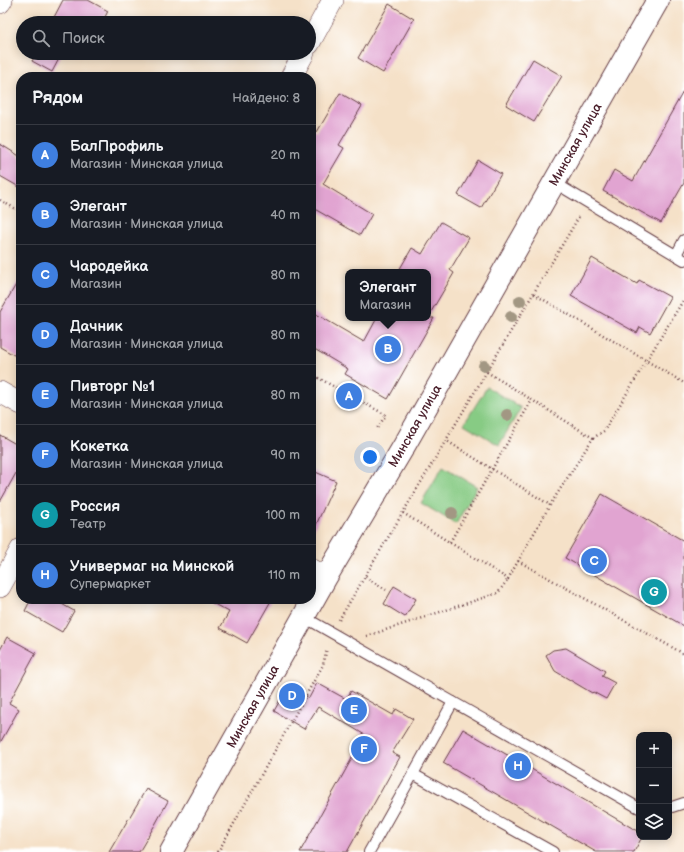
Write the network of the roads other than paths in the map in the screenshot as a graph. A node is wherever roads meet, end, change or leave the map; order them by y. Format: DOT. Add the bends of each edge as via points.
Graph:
graph roads {
  1 [pos="2,0"];
  2 [pos="334,0"];
  3 [pos="658,0"];
  4 [pos="0,3"];
  5 [pos="316,32"];
  6 [pos="300,60"];
  7 [pos="294,72"];
  8 [pos="555,183"];
  9 [pos="684,240"];
  10 [pos="680,258"];
  11 [pos="0,392"];
  12 [pos="16,401"];
  13 [pos="16,558"];
  14 [pos="319,573"];
  15 [pos="0,587"];
  16 [pos="308,604"];
  17 [pos="304,617"];
  18 [pos="453,702"];
  19 [pos="413,774"];
  20 [pos="684,803"];
  21 [pos="636,806"];
  22 [pos="672,807"];
  23 [pos="171,852"];
  24 [pos="369,852"];
  25 [pos="553,852"];
  1 -- 4 [label="street"];
  2 -- 5 [label="street"];
  3 -- 8 [label="main road, Минская улица"];
  6 -- 7 [label="street"];
  8 -- 10 [label="lane"];
  8 -- 14 [label="main road, Минская улица" via="400,452"];
  9 -- 10 [label="lane"];
  11 -- 12 [label="street"];
  13 -- 15 [label="street"];
  16 -- 17 [label="main road, Минская улица"];
  17 -- 18 [label="lane"];
  17 -- 23 [label="main road, Минская улица"];
  18 -- 19 [label="lane"];
  18 -- 21 [label="lane"];
  19 -- 24 [label="lane"];
  19 -- 25 [label="lane"];
  20 -- 22 [label="lane"];
}
